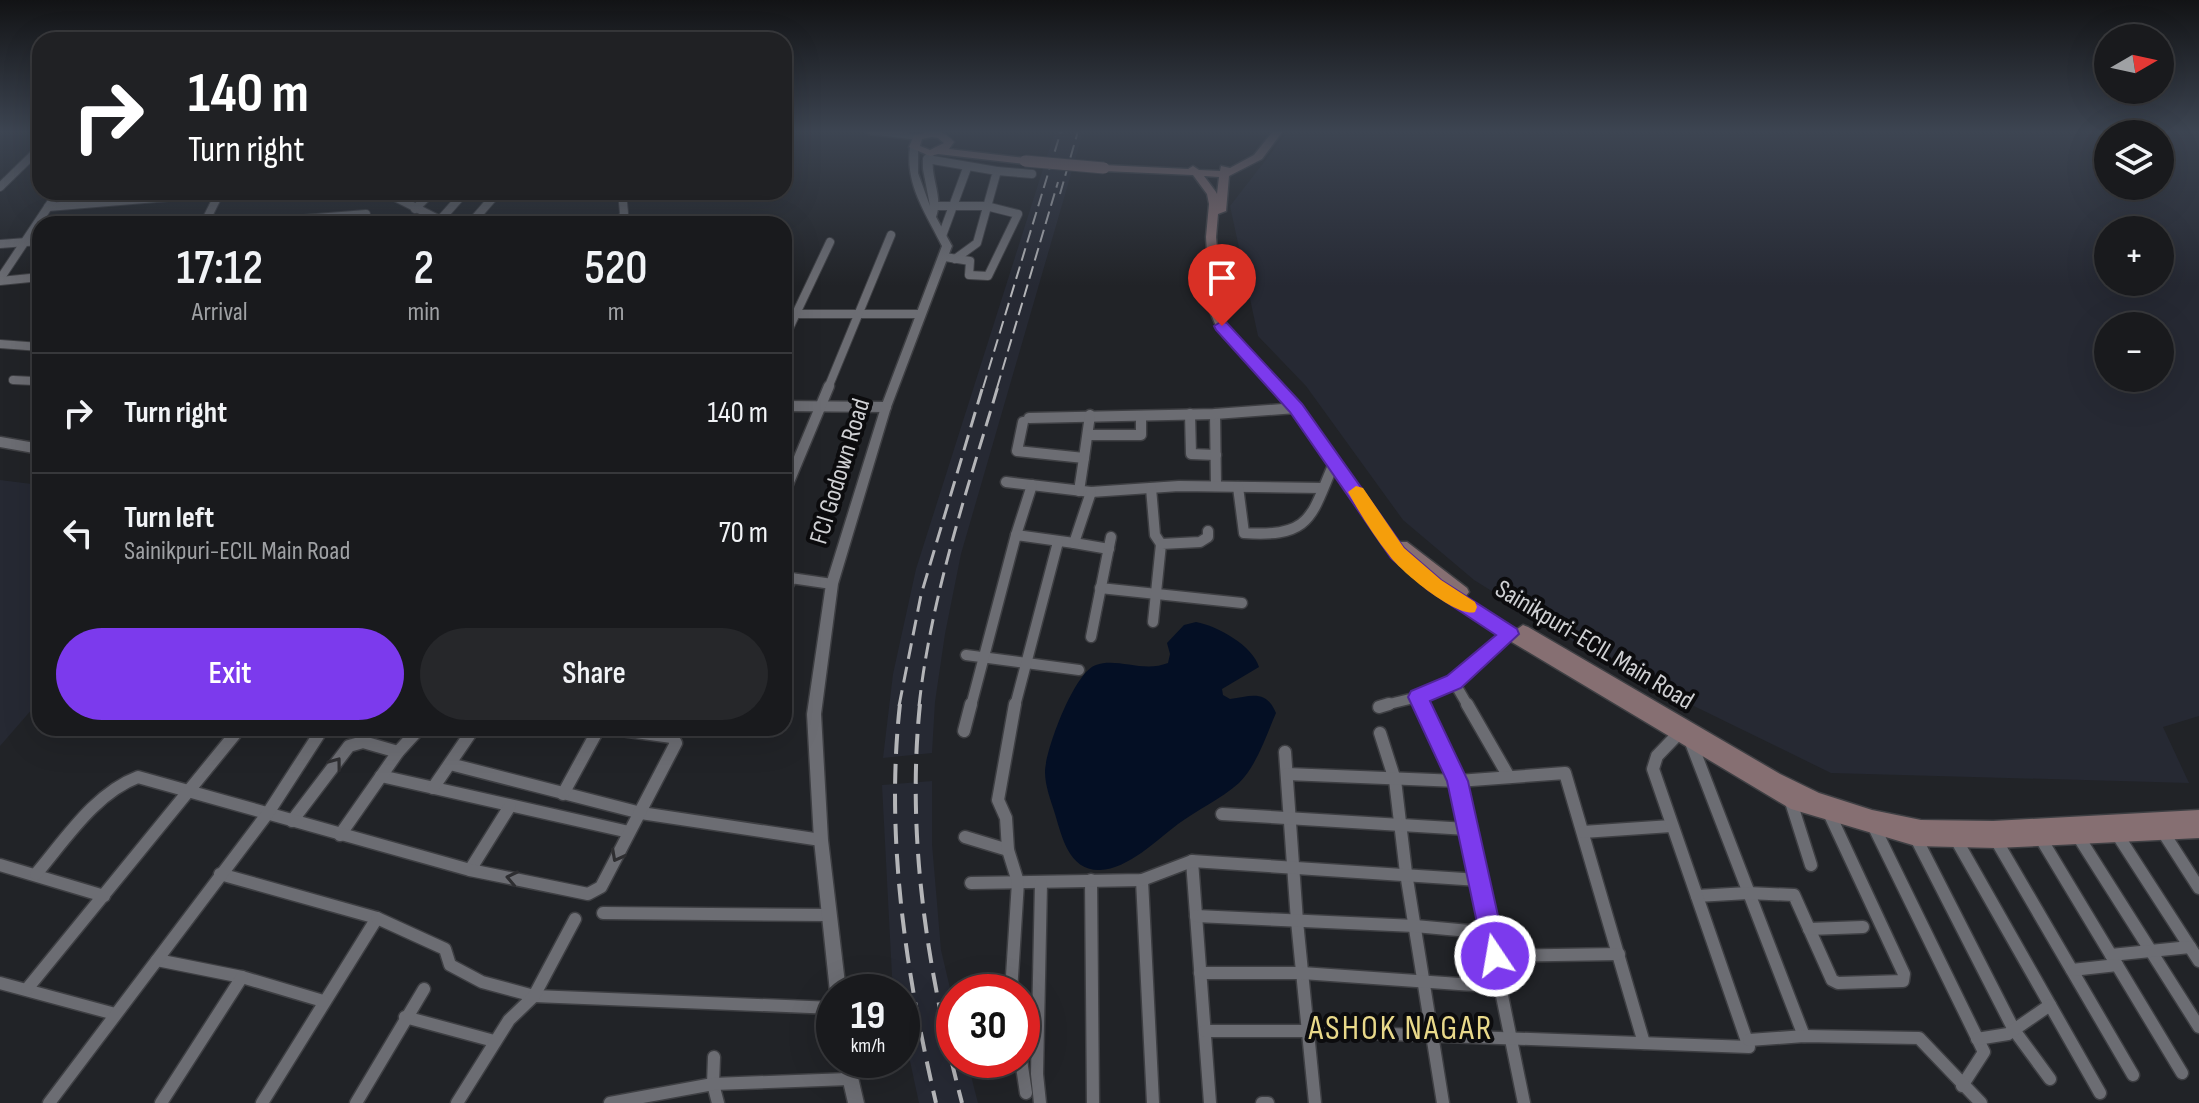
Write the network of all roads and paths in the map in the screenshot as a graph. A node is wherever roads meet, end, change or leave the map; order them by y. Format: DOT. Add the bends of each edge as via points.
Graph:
graph roads {
  1 [pos="917,182"];
  2 [pos="929,182"];
  3 [pos="962,182"];
  4 [pos="993,182"];
  5 [pos="1204,182"];
  6 [pos="1223,182"];
  7 [pos="53,200"];
  8 [pos="132,200"];
  9 [pos="399,200"];
  10 [pos="424,200"];
  11 [pos="458,200"];
  12 [pos="491,200"];
  13 [pos="110,202"];
  14 [pos="955,204"];
  15 [pos="986,206"];
  16 [pos="48,207"];
  17 [pos="415,209"];
  18 [pos="934,211"];
  19 [pos="366,214"];
  20 [pos="42,216"];
  21 [pos="352,216"];
  22 [pos="431,216"];
  23 [pos="444,216"];
  24 [pos="477,216"];
  25 [pos="32,231"];
  26 [pos="891,235"];
  27 [pos="942,236"];
  28 [pos="25,242"];
  29 [pos="32,242"];
  30 [pos="830,242"];
  31 [pos="0,244"];
  32 [pos="950,258"];
  33 [pos="32,278"];
  34 [pos="0,280"];
  35 [pos="792,314"];
  36 [pos="796,314"];
  37 [pos="859,314"];
  38 [pos="921,314"];
  39 [pos="792,322"];
  40 [pos="0,344"];
  41 [pos="32,346"];
  42 [pos="13,380"];
  43 [pos="32,381"];
  44 [pos="792,406"];
  45 [pos="820,406"];
  46 [pos="886,407"];
  47 [pos="1296,408"];
  48 [pos="1190,414"];
  49 [pos="1215,414"];
  50 [pos="1090,415"];
  51 [pos="1141,416"];
  52 [pos="1088,435"];
  53 [pos="0,442"];
  54 [pos="32,448"];
  55 [pos="1216,455"];
  56 [pos="1084,458"];
  57 [pos="1335,461"];
  58 [pos="792,474"];
  59 [pos="1006,482"];
  60 [pos="1032,485"];
  61 [pos="1216,486"];
  62 [pos="1238,487"];
  63 [pos="1151,488"];
  64 [pos="1322,488"];
  65 [pos="1085,491"];
  66 [pos="1208,531"];
  67 [pos="1016,535"];
  68 [pos="1058,542"];
  69 [pos="1074,543"];
  70 [pos="1161,544"];
  71 [pos="792,579"];
  72 [pos="832,584"];
  73 [pos="1100,588"];
  74 [pos="1158,594"];
  75 [pos="1242,603"];
  76 [pos="1153,622"];
  77 [pos="1510,634"];
  78 [pos="1091,637"];
  79 [pos="966,655"];
  80 [pos="986,658"];
  81 [pos="1026,663"];
  82 [pos="1079,670"];
  83 [pos="1454,682"];
  84 [pos="1418,697"];
  85 [pos="1379,707"];
  86 [pos="964,731"];
  87 [pos="1681,731"];
  88 [pos="1380,733"];
  89 [pos="234,736"];
  90 [pos="318,736"];
  91 [pos="413,736"];
  92 [pos="469,736"];
  93 [pos="595,736"];
  94 [pos="665,736"];
  95 [pos="1692,745"];
  96 [pos="398,752"];
  97 [pos="1285,752"];
  98 [pos="450,764"];
  99 [pos="1287,774"];
  100 [pos="381,776"];
  101 [pos="1509,777"];
  102 [pos="1395,780"];
  103 [pos="1458,781"];
  104 [pos="433,788"];
  105 [pos="189,793"];
  106 [pos="563,794"];
  107 [pos="1791,802"];
  108 [pos="510,806"];
  109 [pos="268,813"];
  110 [pos="641,813"];
  111 [pos="1222,814"];
  112 [pos="1830,815"];
  113 [pos="1289,818"];
  114 [pos="2199,818"];
  115 [pos="292,821"];
  116 [pos="1401,826"];
  117 [pos="1671,826"];
  118 [pos="1467,829"];
  119 [pos="1875,829"];
  120 [pos="2199,830"];
  121 [pos="629,832"];
  122 [pos="1583,832"];
  123 [pos="2163,832"];
  124 [pos="2117,834"];
  125 [pos="340,835"];
  126 [pos="2078,836"];
  127 [pos="965,837"];
  128 [pos="2040,837"];
  129 [pos="1916,838"];
  130 [pos="821,840"];
  131 [pos="1996,840"];
  132 [pos="1957,841"];
  133 [pos="1008,850"];
  134 [pos="1192,861"];
  135 [pos="0,865"];
  136 [pos="1811,865"];
  137 [pos="1293,867"];
  138 [pos="470,870"];
  139 [pos="1406,873"];
  140 [pos="36,874"];
  141 [pos="220,874"];
  142 [pos="1091,880"];
  143 [pos="1142,880"];
  144 [pos="1479,880"];
  145 [pos="1018,882"];
  146 [pos="971,883"];
  147 [pos="1041,883"];
  148 [pos="2199,888"];
  149 [pos="1748,893"];
  150 [pos="104,896"];
  151 [pos="1697,896"];
  152 [pos="603,913"];
  153 [pos="828,915"];
  154 [pos="1196,916"];
  155 [pos="377,918"];
  156 [pos="575,919"];
  157 [pos="1297,921"];
  158 [pos="1415,926"];
  159 [pos="1863,927"];
  160 [pos="1809,929"];
  161 [pos="1491,933"];
  162 [pos="2190,947"];
  163 [pos="2151,951"];
  164 [pos="1619,954"];
  165 [pos="1495,956"];
  166 [pos="157,960"];
  167 [pos="2114,960"];
  168 [pos="2199,961"];
  169 [pos="2072,970"];
  170 [pos="1200,973"];
  171 [pos="1302,973"];
  172 [pos="836,974"];
  173 [pos="1012,974"];
  174 [pos="242,977"];
  175 [pos="1423,979"];
  176 [pos="0,983"];
  177 [pos="1502,987"];
  178 [pos="27,989"];
  179 [pos="424,989"];
  180 [pos="534,996"];
  181 [pos="323,1001"];
  182 [pos="2050,1005"];
  183 [pos="816,1007"];
  184 [pos="115,1014"];
  185 [pos="405,1017"];
  186 [pos="2199,1027"];
  187 [pos="2014,1030"];
  188 [pos="1205,1031"];
  189 [pos="1308,1031"];
  190 [pos="1433,1036"];
  191 [pos="1804,1036"];
  192 [pos="1977,1039"];
  193 [pos="1513,1040"];
  194 [pos="1749,1040"];
  195 [pos="494,1041"];
  196 [pos="1644,1043"];
  197 [pos="714,1057"];
  198 [pos="2182,1073"];
  199 [pos="2133,1075"];
  200 [pos="1024,1078"];
  201 [pos="849,1079"];
  202 [pos="2050,1079"];
  203 [pos="713,1084"];
  204 [pos="1962,1086"];
  205 [pos="1026,1093"];
  206 [pos="2100,1093"];
  207 [pos="49,1103"];
  208 [pos="161,1103"];
  209 [pos="262,1103"];
  210 [pos="356,1103"];
  211 [pos="457,1103"];
  212 [pos="610,1103"];
  213 [pos="718,1103"];
  214 [pos="856,1103"];
  215 [pos="1040,1103"];
  216 [pos="1093,1103"];
  217 [pos="1153,1103"];
  218 [pos="1210,1103"];
  219 [pos="1262,1103"];
  220 [pos="1268,1103"];
  221 [pos="1315,1103"];
  222 [pos="1443,1103"];
  223 [pos="1524,1103"];
  224 [pos="1981,1103"];
  1 -- 18 [label="street" via="924,205"];
  2 -- 18 [label="street"];
  3 -- 14 [label="street"];
  4 -- 15 [label="street"];
  5 -- 47 [label="main road, Sainikpuri-ECIL Main Road" via="1214,204 1217,314"];
  6 -- 87 [label="main road, Sainikpuri-ECIL Main Road" via="1220,238 1223,307 1229,322 1307,407 1393,536 1458,589"];
  7 -- 16 [label="street"];
  8 -- 13 [label="street"];
  9 -- 17 [label="street"];
  10 -- 17 [label="street"];
  11 -- 23 [label="street"];
  12 -- 24 [label="street"];
  13 -- 16 [label="street"];
  14 -- 15 [label="street"];
  14 -- 18 [label="street"];
  14 -- 27 [label="street"];
  15 -- 32 [label="street" via="977,243"];
  15 -- 32 [label="street" via="1018,214 989,276 969,275 970,261"];
  16 -- 20 [label="street"];
  17 -- 22 [label="street"];
  18 -- 27 [label="street"];
  19 -- 21 [label="street"];
  25 -- 28 [label="street"];
  26 -- 37 [label="street"];
  27 -- 32 [label="street"];
  28 -- 29 [label="street"];
  28 -- 31 [label="street"];
  28 -- 34 [label="street"];
  30 -- 36 [label="street"];
  32 -- 38 [label="street, FCI Godown Road"];
  33 -- 34 [label="street"];
  35 -- 36 [label="street"];
  36 -- 37 [label="street"];
  36 -- 39 [label="street"];
  37 -- 38 [label="street"];
  37 -- 45 [label="street"];
  38 -- 46 [label="street, FCI Godown Road"];
  40 -- 41 [label="street"];
  42 -- 43 [label="street"];
  44 -- 45 [label="street"];
  45 -- 46 [label="street"];
  45 -- 58 [label="street"];
  46 -- 72 [label="street, FCI Godown Road"];
  47 -- 49 [label="street"];
  47 -- 57 [label="main road, Sainikpuri-ECIL Main Road"];
  48 -- 49 [label="street"];
  48 -- 51 [label="street"];
  48 -- 55 [label="street" via="1191,454"];
  49 -- 55 [label="street"];
  50 -- 51 [label="street"];
  50 -- 52 [label="street"];
  50 -- 56 [label="street" via="1026,420 1017,451"];
  51 -- 52 [label="street" via="1141,435"];
  52 -- 56 [label="street"];
  53 -- 54 [label="street"];
  55 -- 61 [label="street"];
  56 -- 65 [label="street"];
  57 -- 64 [label="street"];
  57 -- 77 [label="main road, Sainikpuri-ECIL Main Road" via="1397,553 1434,585"];
  59 -- 60 [label="street"];
  60 -- 65 [label="street"];
  60 -- 67 [label="street"];
  61 -- 62 [label="street"];
  61 -- 63 [label="street"];
  62 -- 64 [label="street"];
  62 -- 64 [label="street" via="1244,533 1262,535 1290,531 1313,515"];
  63 -- 65 [label="street"];
  63 -- 70 [label="street" via="1155,535"];
  65 -- 69 [label="street"];
  66 -- 70 [label="street" via="1200,542"];
  67 -- 68 [label="street"];
  67 -- 80 [label="street"];
  68 -- 69 [label="street"];
  68 -- 81 [label="street"];
  69 -- 73 [label="street" via="1110,543"];
  70 -- 74 [label="street"];
  71 -- 72 [label="street"];
  72 -- 130 [label="street, FCI Godown Road" via="814,714"];
  73 -- 74 [label="street"];
  73 -- 78 [label="street"];
  74 -- 75 [label="street"];
  74 -- 76 [label="street"];
  77 -- 83 [label="street"];
  77 -- 87 [label="main road, Sainikpuri-ECIL Main Road"];
  79 -- 80 [label="street"];
  80 -- 81 [label="street"];
  80 -- 86 [label="street"];
  81 -- 82 [label="street"];
  81 -- 133 [label="street" via="998,800 1006,818"];
  83 -- 84 [label="street"];
  83 -- 101 [label="street"];
  84 -- 85 [label="street"];
  84 -- 103 [label="street"];
  87 -- 95 [label="main road, Sainikpuri-ECIL Main Road"];
  87 -- 114 [label="main road, Sainikpuri-ECIL Main Road" via="1815,799 1921,828"];
  87 -- 117 [label="street" via="1657,756 1653,769"];
  88 -- 102 [label="street"];
  89 -- 105 [label="street"];
  90 -- 109 [label="street"];
  91 -- 96 [label="street"];
  92 -- 98 [label="street"];
  93 -- 106 [label="street"];
  94 -- 110 [label="street" via="676,743"];
  95 -- 107 [label="main road, Sainikpuri-ECIL Main Road"];
  95 -- 149 [label="street"];
  96 -- 100 [label="street"];
  115 -- 96 [label="street, one-way" via="349,746 363,742"];
  97 -- 99 [label="street"];
  98 -- 104 [label="street"];
  98 -- 106 [label="street"];
  99 -- 102 [label="street"];
  99 -- 113 [label="street"];
  100 -- 104 [label="street"];
  100 -- 125 [label="street"];
  101 -- 103 [label="street"];
  101 -- 122 [label="street" via="1565,773"];
  102 -- 103 [label="street"];
  102 -- 116 [label="street"];
  103 -- 118 [label="street"];
  104 -- 108 [label="street"];
  105 -- 109 [label="street"];
  105 -- 140 [label="street" via="129,779 83,820"];
  105 -- 150 [label="street"];
  106 -- 110 [label="street"];
  107 -- 112 [label="main road, Sainikpuri-ECIL Main Road"];
  107 -- 136 [label="street"];
  108 -- 121 [label="street"];
  108 -- 138 [label="street"];
  109 -- 115 [label="street"];
  109 -- 141 [label="street"];
  110 -- 121 [label="street"];
  110 -- 130 [label="street"];
  111 -- 113 [label="street"];
  112 -- 119 [label="main road, Sainikpuri-ECIL Main Road"];
  112 -- 160 [label="street" via="1905,979 1835,982"];
  113 -- 116 [label="street"];
  113 -- 137 [label="street"];
  115 -- 125 [label="street"];
  116 -- 118 [label="street"];
  116 -- 139 [label="street"];
  117 -- 122 [label="street"];
  117 -- 151 [label="street"];
  118 -- 144 [label="street"];
  119 -- 129 [label="main road, Sainikpuri-ECIL Main Road"];
  119 -- 192 [label="street"];
  120 -- 123 [label="main road, Sainikpuri-ECIL Main Road"];
  121 -- 138 [label="street, one-way" via="601,887 588,894"];
  122 -- 164 [label="street"];
  123 -- 124 [label="main road, Sainikpuri-ECIL Main Road"];
  123 -- 148 [label="street"];
  124 -- 126 [label="main road, Sainikpuri-ECIL Main Road"];
  124 -- 162 [label="street"];
  125 -- 138 [label="street"];
  126 -- 128 [label="main road, Sainikpuri-ECIL Main Road"];
  126 -- 163 [label="street"];
  127 -- 133 [label="street"];
  128 -- 131 [label="main road, Sainikpuri-ECIL Main Road"];
  128 -- 167 [label="street"];
  129 -- 132 [label="main road, Sainikpuri-ECIL Main Road"];
  129 -- 187 [label="street"];
  130 -- 153 [label="street, FCI Godown Road"];
  131 -- 132 [label="main road, Sainikpuri-ECIL Main Road"];
  131 -- 169 [label="street"];
  132 -- 182 [label="street"];
  133 -- 145 [label="street"];
  134 -- 137 [label="street"];
  134 -- 143 [label="street"];
  134 -- 154 [label="street"];
  135 -- 140 [label="street"];
  137 -- 139 [label="street"];
  137 -- 157 [label="street"];
  139 -- 144 [label="street"];
  139 -- 158 [label="street"];
  140 -- 150 [label="street"];
  141 -- 155 [label="street"];
  141 -- 166 [label="street"];
  142 -- 143 [label="street"];
  142 -- 147 [label="street"];
  142 -- 216 [label="street"];
  143 -- 217 [label="street"];
  144 -- 161 [label="street"];
  145 -- 146 [label="street"];
  145 -- 147 [label="street"];
  145 -- 173 [label="street"];
  147 -- 215 [label="street"];
  149 -- 151 [label="street"];
  149 -- 160 [label="street" via="1794,895"];
  149 -- 191 [label="street"];
  150 -- 178 [label="street"];
  151 -- 194 [label="street"];
  152 -- 153 [label="street"];
  153 -- 172 [label="street, FCI Godown Road"];
  154 -- 157 [label="street"];
  154 -- 170 [label="street"];
  155 -- 180 [label="street" via="445,949 450,965 482,982"];
  155 -- 181 [label="street"];
  156 -- 180 [label="street"];
  157 -- 158 [label="street"];
  157 -- 171 [label="street"];
  158 -- 161 [label="street"];
  158 -- 175 [label="street"];
  159 -- 160 [label="street"];
  161 -- 165 [label="street"];
  162 -- 163 [label="street"];
  162 -- 168 [label="street"];
  163 -- 167 [label="street"];
  163 -- 186 [label="street"];
  164 -- 165 [label="street"];
  164 -- 196 [label="street"];
  165 -- 177 [label="street"];
  166 -- 174 [label="street"];
  166 -- 184 [label="street"];
  167 -- 169 [label="street"];
  167 -- 198 [label="street"];
  169 -- 199 [label="street"];
  170 -- 171 [label="street"];
  170 -- 188 [label="street"];
  171 -- 175 [label="street"];
  171 -- 189 [label="street"];
  174 -- 181 [label="street"];
  174 -- 208 [label="street"];
  175 -- 177 [label="street"];
  175 -- 190 [label="street"];
  176 -- 178 [label="street"];
  177 -- 193 [label="street"];
  178 -- 184 [label="street"];
  179 -- 185 [label="street"];
  180 -- 183 [label="street"];
  180 -- 195 [label="street"];
  181 -- 209 [label="street"];
  182 -- 187 [label="street"];
  182 -- 206 [label="street"];
  184 -- 207 [label="street"];
  185 -- 195 [label="street"];
  185 -- 210 [label="street"];
  187 -- 192 [label="street"];
  187 -- 202 [label="street"];
  188 -- 189 [label="street"];
  188 -- 218 [label="street"];
  189 -- 190 [label="street"];
  189 -- 221 [label="street"];
  190 -- 193 [label="street"];
  190 -- 222 [label="street"];
  191 -- 194 [label="street"];
  191 -- 204 [label="street" via="1919,1038"];
  192 -- 204 [label="street" via="1984,1052"];
  193 -- 196 [label="street"];
  193 -- 223 [label="street"];
  194 -- 196 [label="street" via="1743,1049"];
  195 -- 211 [label="street"];
  197 -- 203 [label="street"];
  200 -- 205 [label="street"];
  201 -- 203 [label="street"];
  201 -- 214 [label="street"];
  203 -- 212 [label="street"];
  203 -- 213 [label="street"];
  204 -- 224 [label="street"];
  219 -- 220 [label="street"];
}
